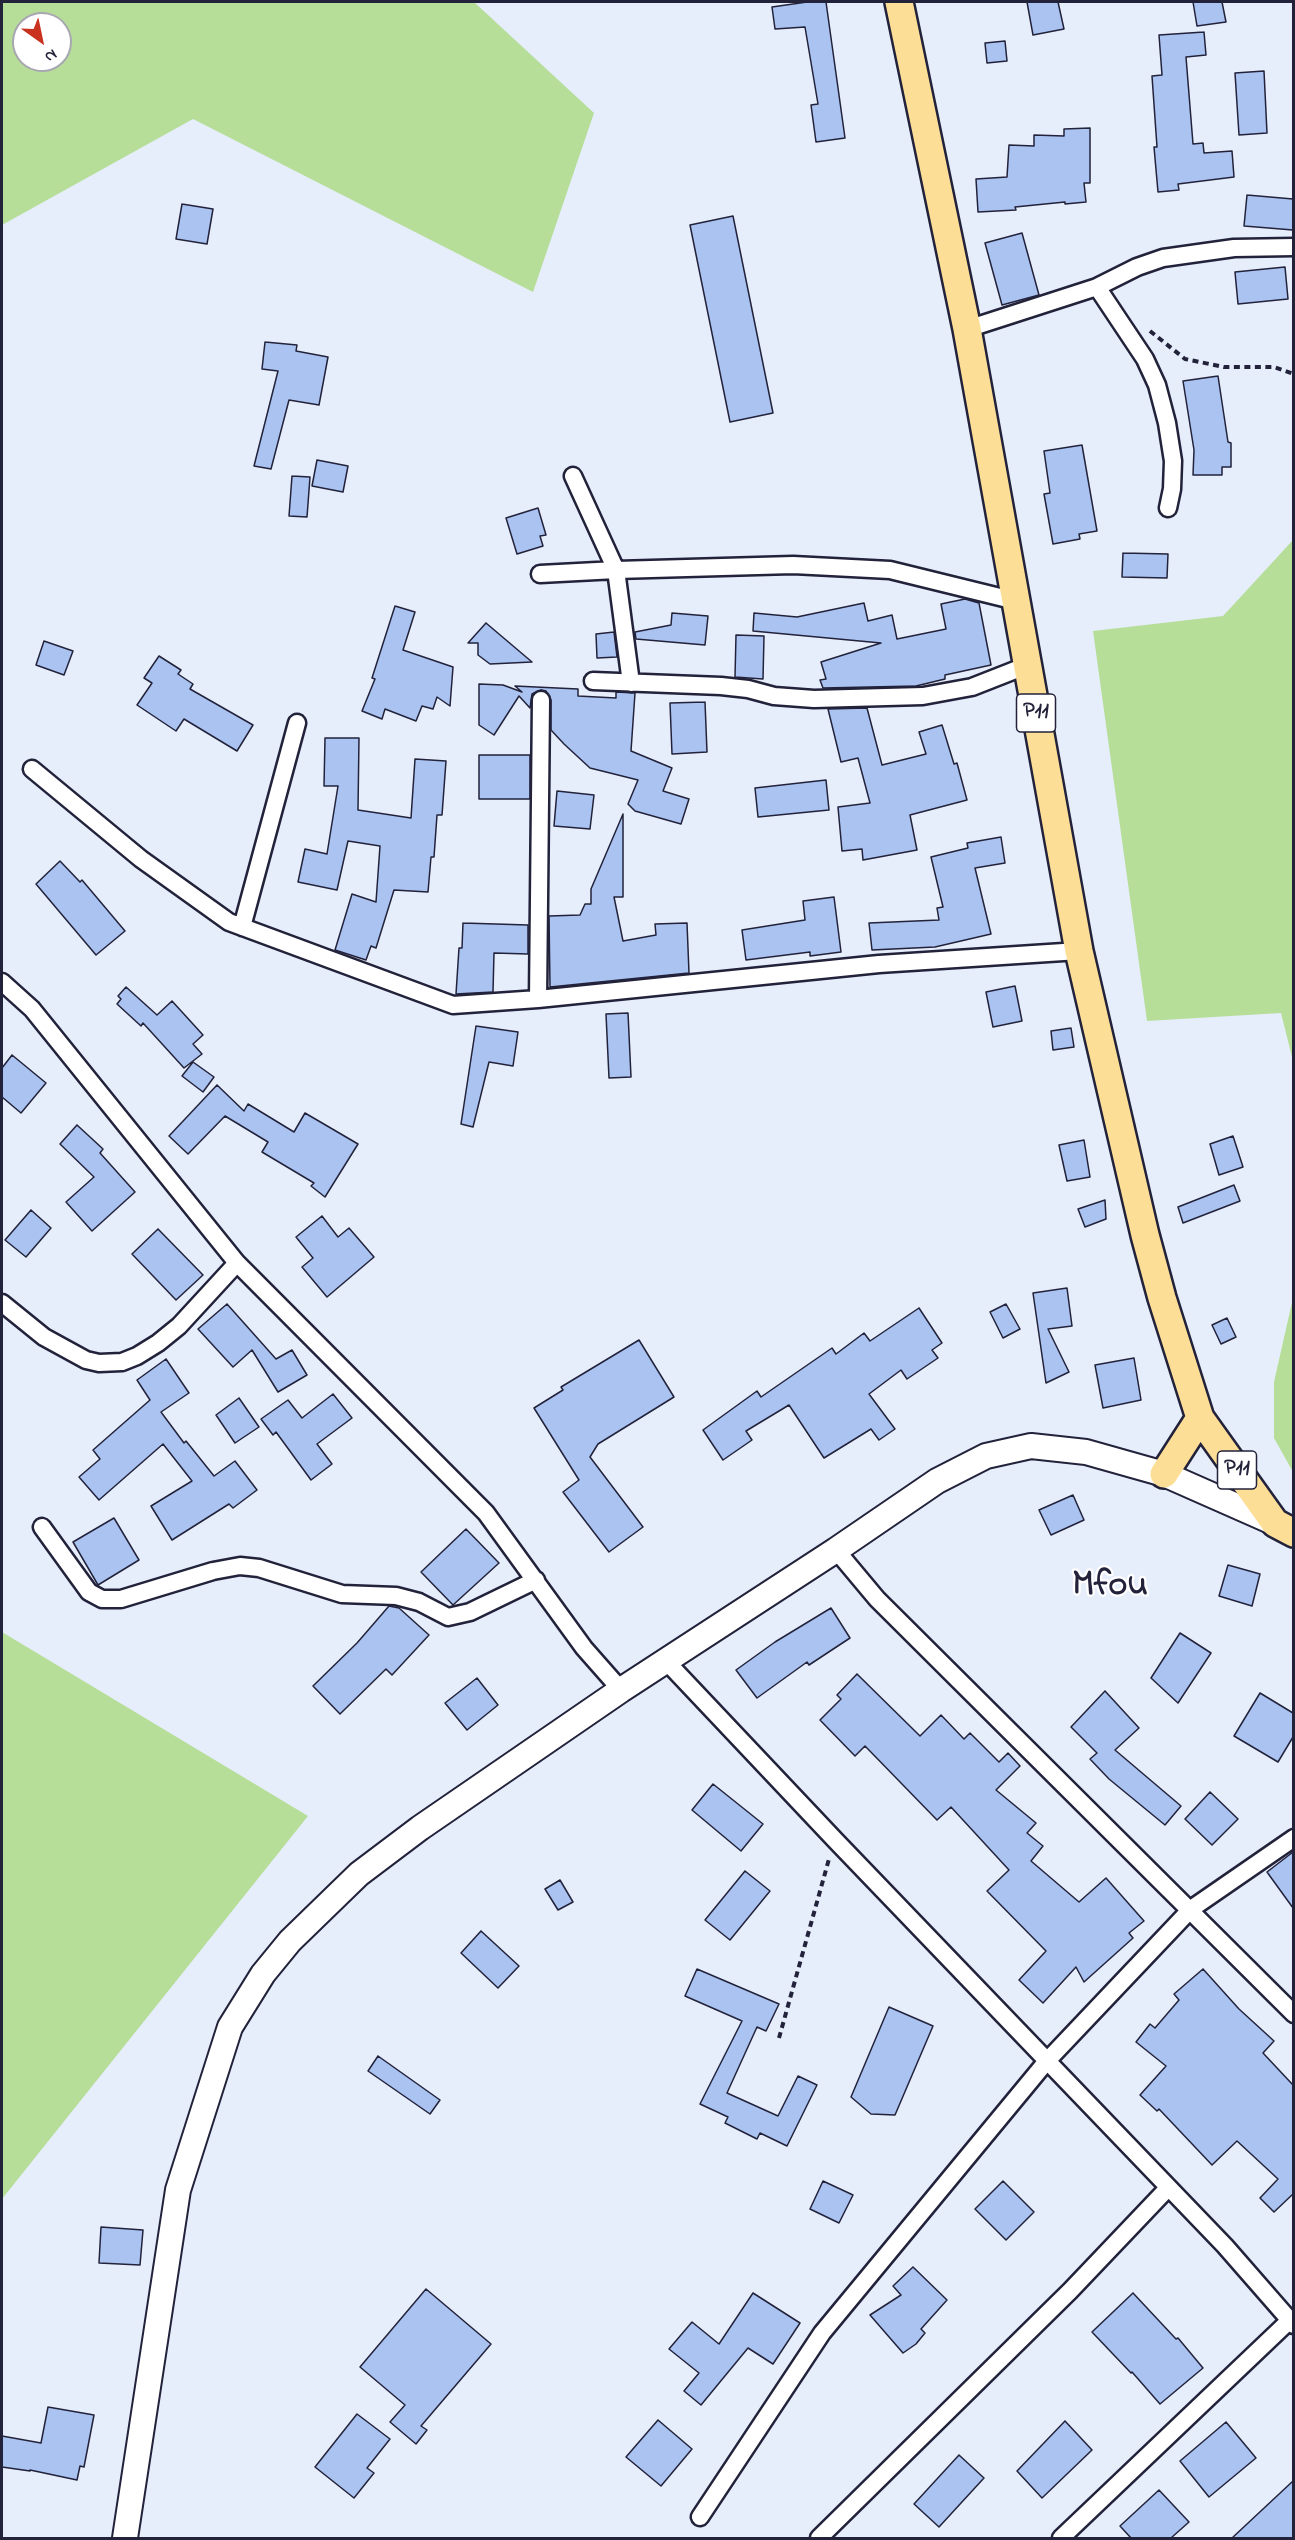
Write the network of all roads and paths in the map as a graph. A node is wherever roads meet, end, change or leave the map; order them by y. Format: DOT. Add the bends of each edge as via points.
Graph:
graph roads {
  1 [pos="899,2"];
  2 [pos="1293,247"];
  3 [pos="1097,287"];
  4 [pos="967,329"];
  5 [pos="1150,330"];
  6 [pos="1293,374"];
  7 [pos="573,476"];
  8 [pos="1167,508"];
  9 [pos="616,570"];
  10 [pos="540,574"];
  11 [pos="1016,601"];
  12 [pos="1028,665"];
  13 [pos="592,681"];
  14 [pos="632,683"];
  15 [pos="541,700"];
  16 [pos="297,723"];
  17 [pos="32,769"];
  18 [pos="242,927"];
  19 [pos="1079,951"];
  20 [pos="2,982"];
  21 [pos="538,999"];
  22 [pos="237,1263"];
  23 [pos="2,1303"];
  24 [pos="1200,1418"];
  25 [pos="1164,1474"];
  26 [pos="42,1527"];
  27 [pos="1284,1528"];
  28 [pos="836,1550"];
  29 [pos="536,1580"];
  30 [pos="666,1661"];
  31 [pos="621,1690"];
  32 [pos="1293,1838"];
  33 [pos="836,1841"];
  34 [pos="1191,1909"];
  35 [pos="1293,2014"];
  36 [pos="778,2038"];
  37 [pos="1046,2062"];
  38 [pos="1168,2188"];
  39 [pos="1291,2323"];
  40 [pos="700,2517"];
  41 [pos="126,2538"];
  42 [pos="819,2538"];
  43 [pos="1061,2538"];
  1 -- 4 [label="main road, P11"];
  2 -- 3 [label="street" via="1234,248 1163,258"];
  3 -- 4 [label="street"];
  3 -- 8 [label="street" via="1145,359 1157,385 1173,460"];
  4 -- 11 [label="main road, P11"];
  5 -- 6 [label="path" via="1185,359 1224,367 1274,367"];
  7 -- 9 [label="street"];
  9 -- 10 [label="street"];
  9 -- 11 [label="street" via="793,565 890,570"];
  9 -- 14 [label="street"];
  11 -- 12 [label="main road, P11"];
  12 -- 14 [label="street" via="972,687 923,696 814,699 721,686"];
  12 -- 19 [label="main road, P11"];
  13 -- 14 [label="street"];
  15 -- 21 [label="street"];
  16 -- 18 [label="street"];
  17 -- 18 [label="street" via="141,859 229,922"];
  18 -- 21 [label="street" via="453,1005"];
  19 -- 21 [label="street" via="879,964"];
  19 -- 24 [label="main road, P11" via="1145,1235"];
  20 -- 22 [label="street" via="33,1009"];
  22 -- 23 [label="street" via="179,1326 122,1362 86,1360 44,1337"];
  22 -- 29 [label="street" via="486,1513"];
  24 -- 25 [label="main road, P11"];
  24 -- 27 [label="main road, P11"];
  25 -- 27 [label="main road"];
  25 -- 28 [label="main road" via="1086,1452 1031,1446 986,1456 937,1481"];
  26 -- 29 [label="street" via="89,1592 102,1599 121,1599 240,1566 259,1568 342,1594 396,1596 419,1602 448,1617 470,1612"];
  28 -- 30 [label="main road"];
  28 -- 34 [label="street" via="877,1599"];
  29 -- 31 [label="street" via="584,1648"];
  30 -- 31 [label="main road"];
  30 -- 33 [label="street"];
  31 -- 41 [label="main road" via="359,1874 262,1974 230,2027 178,2190"];
  32 -- 34 [label="street"];
  33 -- 36 [label="path"];
  33 -- 37 [label="street"];
  34 -- 35 [label="street"];
  34 -- 37 [label="street"];
  37 -- 38 [label="street"];
  37 -- 40 [label="street" via="822,2333"];
  38 -- 39 [label="street" via="1225,2246"];
  38 -- 42 [label="street" via="1070,2291"];
  39 -- 43 [label="street"];
}
